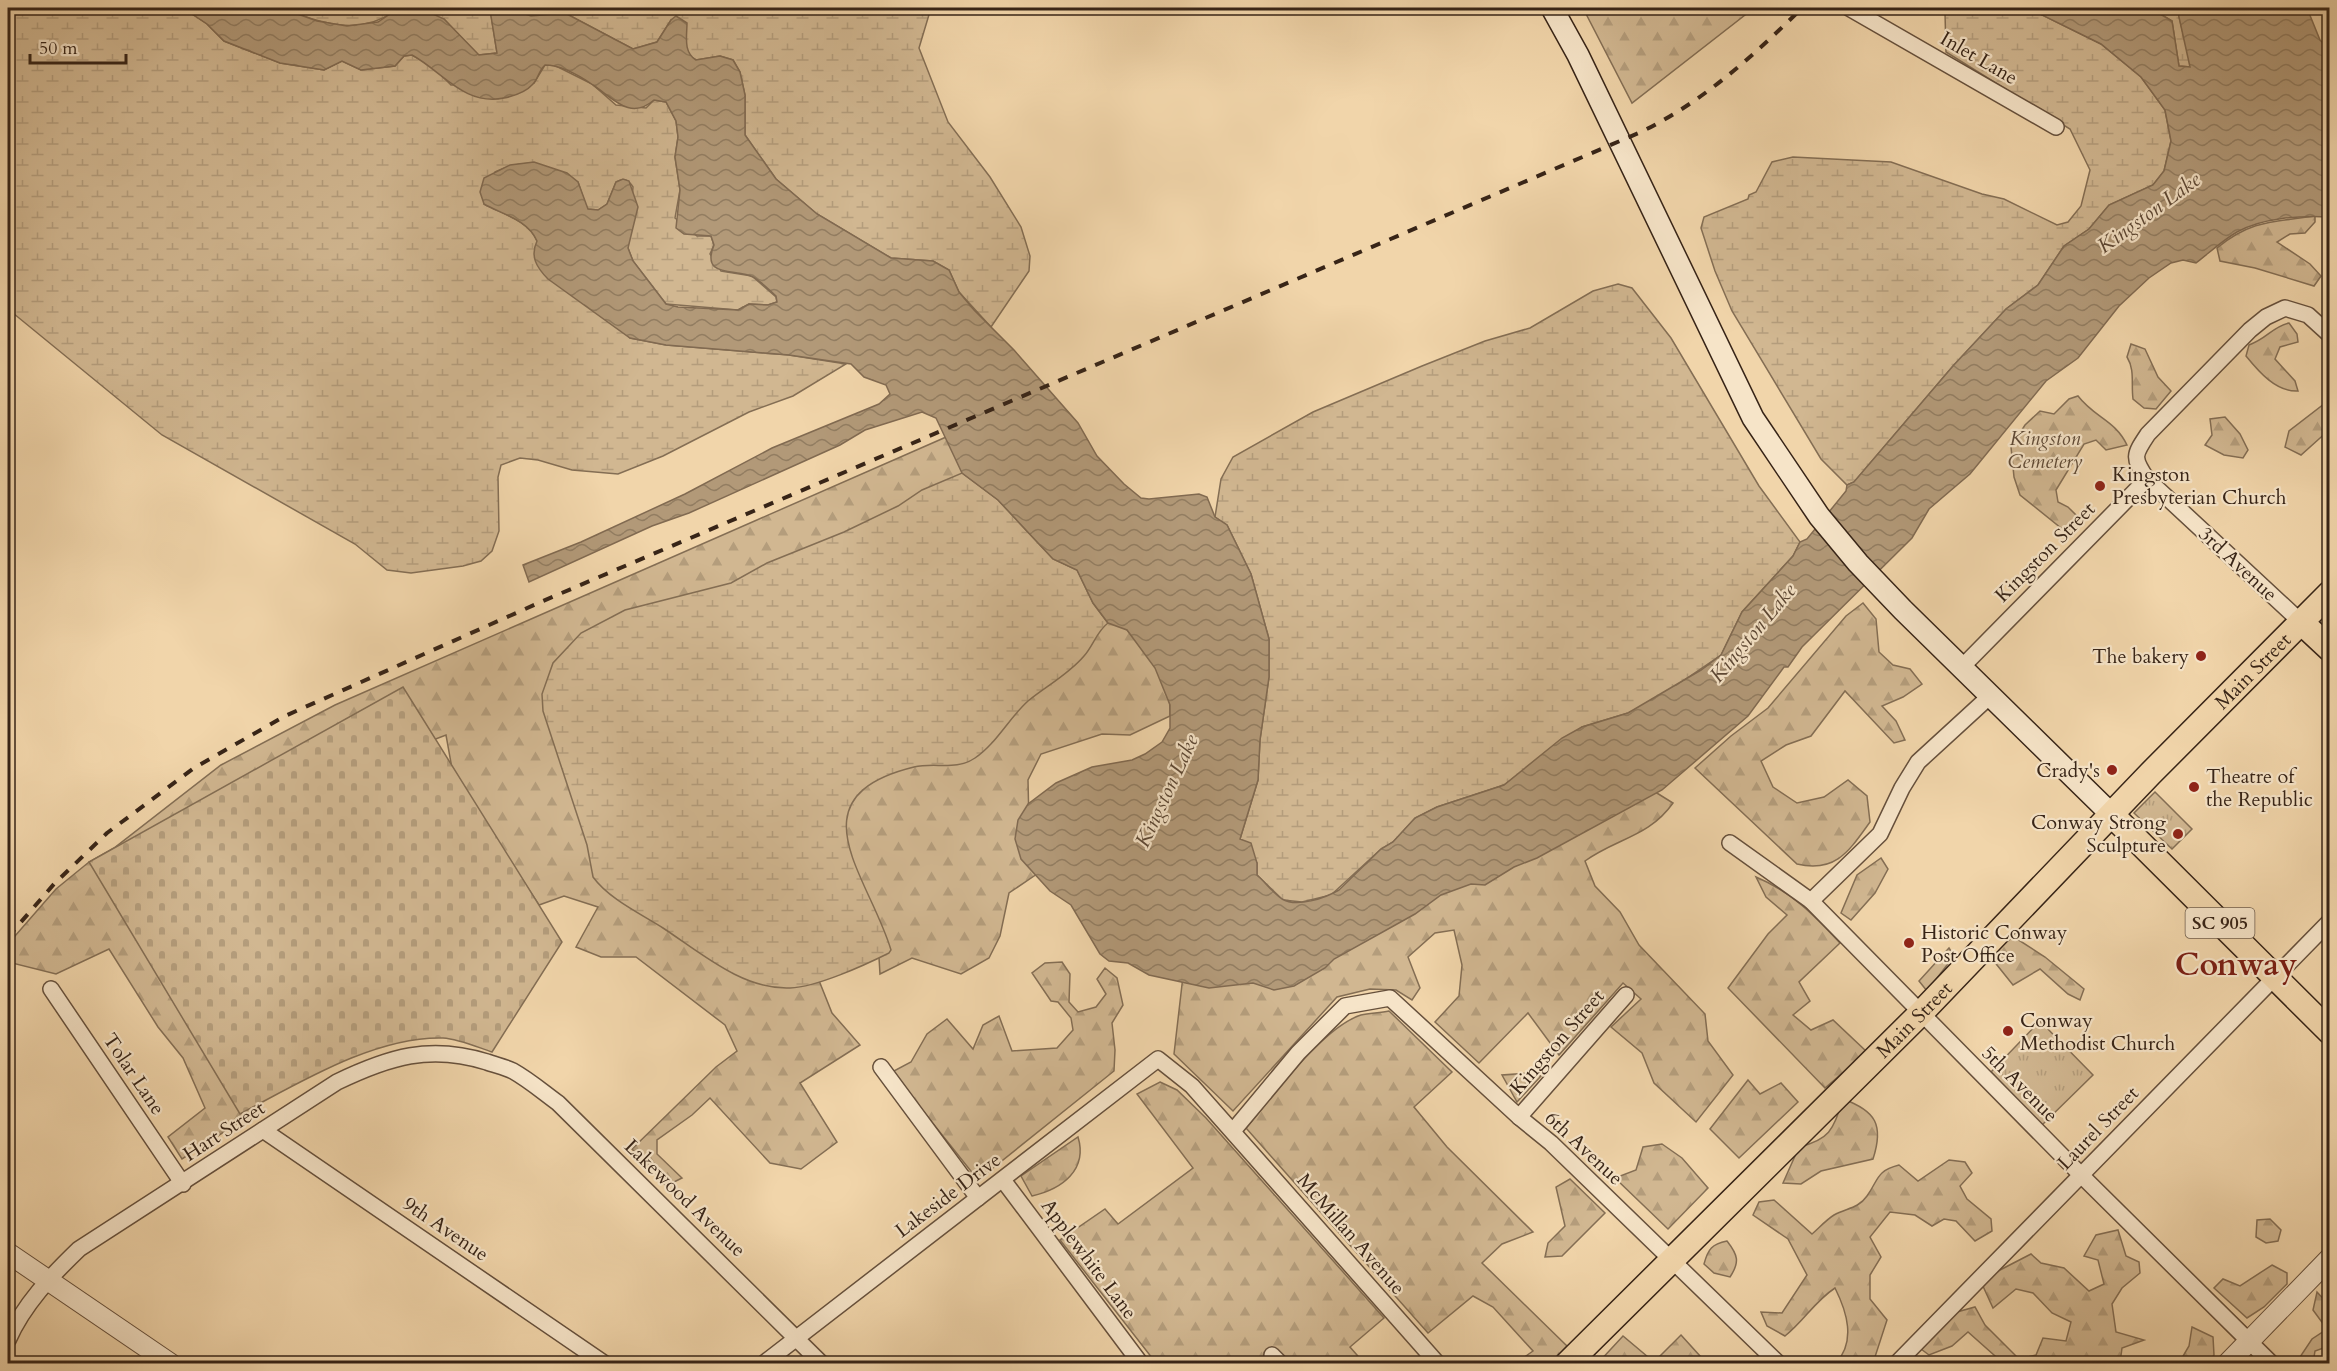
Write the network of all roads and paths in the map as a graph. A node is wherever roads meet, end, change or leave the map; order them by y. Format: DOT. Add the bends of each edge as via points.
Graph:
graph roads {
  1 [pos="1552,8"];
  2 [pos="1849,8"];
  3 [pos="2056,127"];
  4 [pos="2330,335"];
  5 [pos="2147,479"];
  6 [pos="2330,593"];
  7 [pos="2301,622"];
  8 [pos="2330,649"];
  9 [pos="1961,668"];
  10 [pos="1990,696"];
  11 [pos="2112,814"];
  12 [pos="1730,843"];
  13 [pos="1811,901"];
  14 [pos="2330,921"];
  15 [pos="2274,978"];
  16 [pos="51,988"];
  17 [pos="1626,995"];
  18 [pos="1921,1013"];
  19 [pos="2330,1032"];
  20 [pos="1158,1059"];
  21 [pos="881,1067"];
  22 [pos="512,1070"];
  23 [pos="1519,1117"];
  24 [pos="263,1130"];
  25 [pos="1233,1131"];
  26 [pos="2081,1175"];
  27 [pos="1003,1180"];
  28 [pos="183,1184"];
  29 [pos="978,1198"];
  30 [pos="8,1253"];
  31 [pos="2330,1258"];
  32 [pos="1670,1259"];
  33 [pos="47,1280"];
  34 [pos="796,1337"];
  35 [pos="8,1340"];
  36 [pos="2249,1341"];
  37 [pos="171,1364"];
  38 [pos="605,1364"];
  39 [pos="763,1364"];
  40 [pos="822,1364"];
  41 [pos="1142,1364"];
  42 [pos="1438,1364"];
  43 [pos="1568,1364"];
  44 [pos="1779,1364"];
  45 [pos="1896,1364"];
  46 [pos="2227,1364"];
  47 [pos="2272,1364"];
  1 -- 9 [label="main road, SC 905" via="1749,408 1819,516 1858,563"];
  2 -- 3 [label="street, Inlet Lane"];
  4 -- 5 [label="street" via="2308,315 2285,308 2266,317 2148,434 2136,451 2136,463"];
  5 -- 7 [label="street, 3rd Avenue"];
  5 -- 9 [label="street, Kingston Street"];
  6 -- 7 [label="main road, Main Street"];
  7 -- 8 [label="main road, 3rd Avenue"];
  7 -- 11 [label="main road, Main Street"];
  9 -- 10 [label="main road, SC 905"];
  10 -- 11 [label="main road, SC 905"];
  10 -- 13 [label="street" via="1918,762 1880,834"];
  11 -- 15 [label="main road, SC 905"];
  11 -- 18 [label="main road, Main Street"];
  12 -- 13 [label="street, 5th Avenue"];
  13 -- 18 [label="street, 5th Avenue"];
  14 -- 15 [label="street, Laurel Street"];
  15 -- 19 [label="main road, SC 905"];
  15 -- 26 [label="street, Laurel Street"];
  16 -- 28 [label="street, Tolar Lane"];
  17 -- 23 [label="street, Kingston Street"];
  18 -- 26 [label="street, 5th Avenue"];
  18 -- 32 [label="main road, Main Street"];
  20 -- 25 [label="street, McMillan Avenue" via="1192,1086"];
  20 -- 27 [label="street, Lakeside Drive"];
  21 -- 29 [label="street"];
  22 -- 24 [label="street, Hart Street" via="461,1054 404,1056 337,1082"];
  22 -- 34 [label="street, Lakewood Avenue" via="558,1103"];
  23 -- 25 [label="street, 6th Avenue" via="1390,998 1345,1006 1298,1053"];
  23 -- 32 [label="street, 6th Avenue"];
  24 -- 28 [label="street, Hart Street"];
  24 -- 38 [label="street, 9th Avenue"];
  25 -- 42 [label="street, McMillan Avenue"];
  26 -- 36 [label="street, 5th Avenue"];
  26 -- 45 [label="street, Laurel Street"];
  27 -- 29 [label="street, Lakeside Drive"];
  27 -- 41 [label="street, Applewhite Lane"];
  28 -- 33 [label="street, Hart Street" via="79,1249"];
  29 -- 34 [label="street, Lakeside Drive"];
  30 -- 33 [label="street"];
  31 -- 36 [label="street"];
  32 -- 43 [label="main road, Main Street"];
  32 -- 44 [label="street, 6th Avenue"];
  33 -- 35 [label="street, Hart Street"];
  33 -- 37 [label="street"];
  34 -- 39 [label="street, Lakeside Drive"];
  34 -- 40 [label="street, Lakewood Avenue"];
  36 -- 46 [label="street"];
  36 -- 47 [label="street, 5th Avenue"];
}
